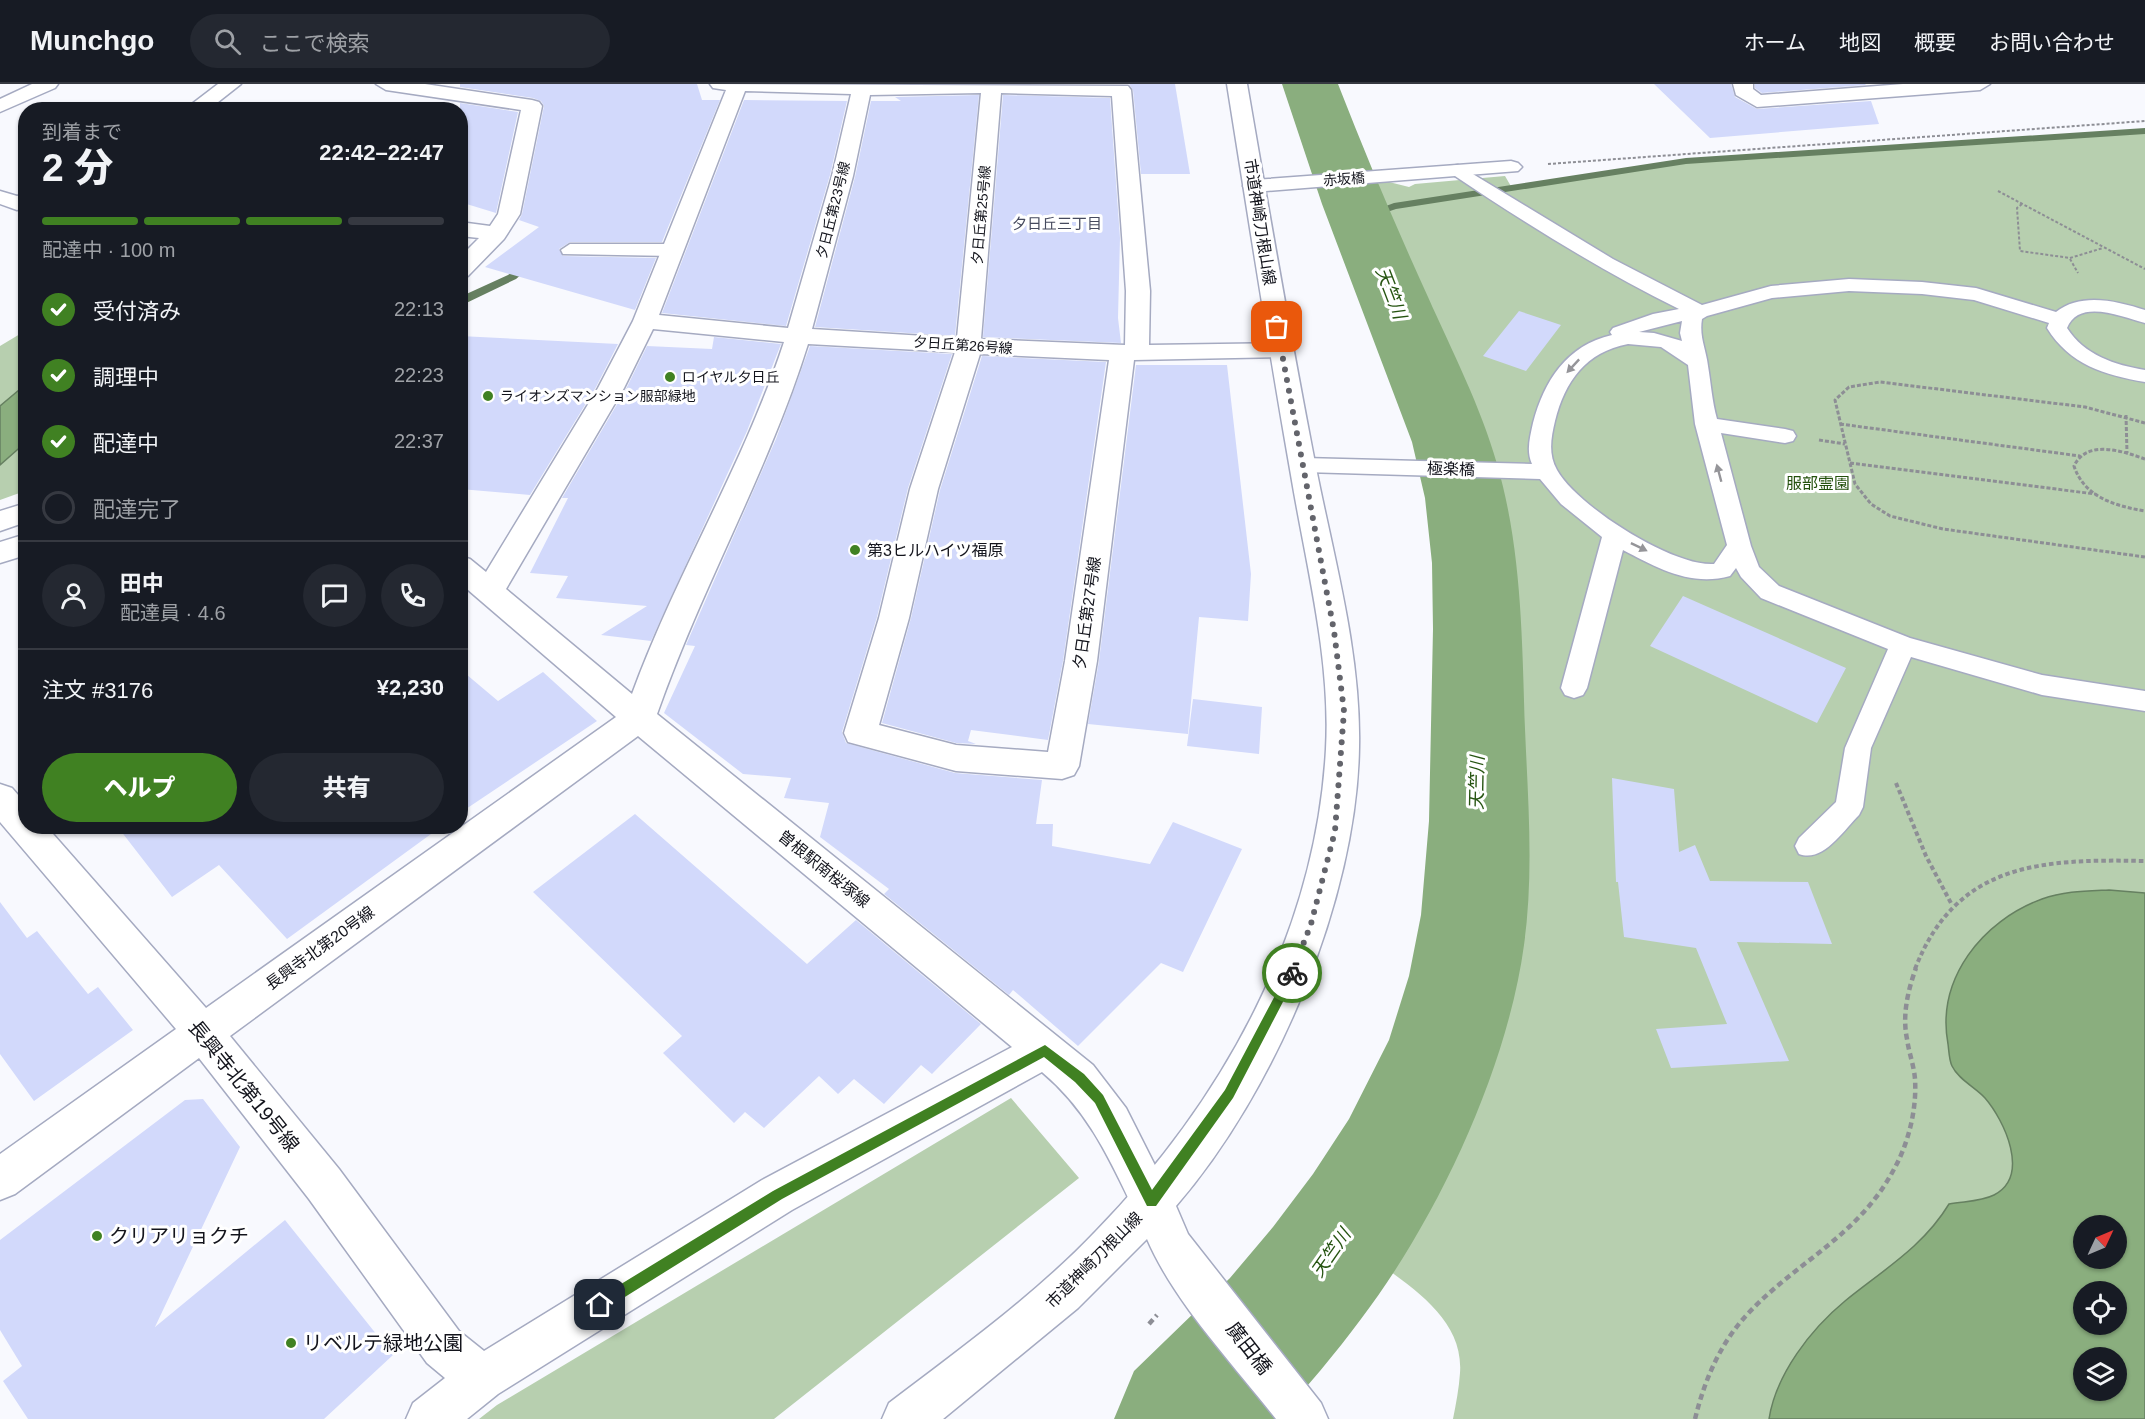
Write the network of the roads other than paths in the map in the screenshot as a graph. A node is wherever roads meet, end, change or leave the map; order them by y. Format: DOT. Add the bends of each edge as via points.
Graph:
graph roads {
  1 [pos="48,84"];
  2 [pos="231,84"];
  3 [pos="386,84"];
  4 [pos="1237,84"];
  5 [pos="1743,84"];
  6 [pos="1980,84"];
  7 [pos="728,85"];
  8 [pos="991,86"];
  9 [pos="862,87"];
  10 [pos="1890,87"];
  11 [pos="205,102"];
  12 [pos="0,106"];
  13 [pos="1511,167"];
  14 [pos="1458,170"];
  15 [pos="1254,186"];
  16 [pos="0,197"];
  17 [pos="18,203"];
  18 [pos="468,231"];
  19 [pos="496,234"];
  20 [pos="570,250"];
  21 [pos="672,250"];
  22 [pos="468,263"];
  23 [pos="1700,312"];
  24 [pos="2145,317"];
  25 [pos="2058,319"];
  26 [pos="645,321"];
  27 [pos="800,336"];
  28 [pos="1601,342"];
  29 [pos="969,345"];
  30 [pos="1281,350"];
  31 [pos="1129,353"];
  32 [pos="1698,364"];
  33 [pos="2132,378"];
  34 [pos="1706,424"];
  35 [pos="1785,436"];
  36 [pos="1304,465"];
  37 [pos="1546,472"];
  38 [pos="18,515"];
  39 [pos="0,521"];
  40 [pos="1615,534"];
  41 [pos="1738,546"];
  42 [pos="18,547"];
  43 [pos="0,554"];
  44 [pos="468,572"];
  45 [pos="1708,574"];
  46 [pos="490,589"];
  47 [pos="1790,601"];
  48 [pos="1903,645"];
  49 [pos="1574,688"];
  50 [pos="2145,700"];
  51 [pos="639,718"];
  52 [pos="956,758"];
  53 [pos="0,798"];
  54 [pos="18,819"];
  55 [pos="31,834"];
  56 [pos="1809,846"];
  57 [pos="203,1033"];
  58 [pos="1045,1050"];
  59 [pos="0,1179"];
  60 [pos="1152,1201"];
  61 [pos="482,1378"];
  62 [pos="429,1419"];
  63 [pos="905,1419"];
  64 [pos="1305,1419"];
  1 -- 12 [label="street"];
  2 -- 11 [label="street"];
  3 -- 19 [label="street" via="532,106 509,214"];
  4 -- 15 [label="street, 市道神崎刀根山線"];
  5 -- 10 [label="street" via="1743,91 1757,101"];
  6 -- 10 [label="street"];
  7 -- 9 [label="street"];
  7 -- 21 [label="street" via="712,144"];
  8 -- 9 [label="street"];
  8 -- 29 [label="street, 夕日丘第25号線"];
  8 -- 31 [label="street" via="1122,90 1137,291"];
  9 -- 27 [label="street, 夕日丘第23号線" via="839,192"];
  13 -- 14 [label="street, 赤坂橋"];
  14 -- 15 [label="street, 赤坂橋"];
  14 -- 23 [label="lane" via="1614,268"];
  15 -- 30 [label="street, 市道神崎刀根山線"];
  16 -- 17 [label="street"];
  18 -- 19 [label="street"];
  19 -- 22 [label="street"];
  20 -- 21 [label="lane"];
  21 -- 26 [label="street"];
  23 -- 25 [label="lane" via="1780,291 1870,286 1976,294"];
  23 -- 28 [label="lane" via="1632,326"];
  23 -- 32 [label="lane" via="1693,317 1690,333"];
  24 -- 25 [label="lane" via="2099,306 2066,311"];
  25 -- 33 [label="lane" via="2057,328 2072,348"];
  26 -- 27 [label="street, 夕日丘第26号線"];
  26 -- 46 [label="street" via="611,388"];
  27 -- 29 [label="street, 夕日丘第26号線"];
  27 -- 51 [label="street, 夕日丘第23号線" via="726,517 655,671"];
  28 -- 32 [label="lane" via="1652,339 1681,348"];
  28 -- 37 [label="lane, one-way" via="1578,359 1549,401 1539,448"];
  29 -- 31 [label="street, 夕日丘第26号線"];
  29 -- 52 [label="street, 夕日丘第25号線" via="924,489 894,618 860,733"];
  30 -- 31 [label="street, 夕日丘第26号線"];
  30 -- 36 [label="street, 市道神崎刀根山線"];
  31 -- 52 [label="street, 夕日丘第27号線" via="1062,766"];
  32 -- 34 [label="lane"];
  34 -- 35 [label="lane"];
  41 -- 34 [label="lane, one-way"];
  36 -- 37 [label="lane, 極楽橋"];
  36 -- 60 [label="street, 市道神崎刀根山線" via="1344,711 1335,831 1311,924 1275,1010 1229,1094"];
  37 -- 40 [label="lane" via="1571,500"];
  38 -- 39 [label="street"];
  40 -- 45 [label="lane, one-way" via="1639,548"];
  40 -- 49 [label="lane"];
  41 -- 45 [label="lane" via="1722,570"];
  41 -- 47 [label="lane" via="1753,577 1770,592"];
  42 -- 43 [label="street"];
  44 -- 46 [label="street, 曽根駅南桜塚線"];
  45 -- 47 [label="lane"];
  46 -- 51 [label="street, 曽根駅南桜塚線"];
  47 -- 48 [label="lane"];
  48 -- 50 [label="lane" via="2042,685"];
  48 -- 56 [label="lane" via="1858,748 1849,807"];
  51 -- 57 [label="street, 長興寺北第20号線"];
  51 -- 58 [label="street, 曽根駅南桜塚線"];
  53 -- 54 [label="street, 長興寺北第19号線"];
  55 -- 57 [label="street, 長興寺北第19号線"];
  57 -- 59 [label="street, 長興寺北第20号線"];
  57 -- 61 [label="street, 長興寺北第19号線" via="324,1184 444,1347"];
  58 -- 60 [label="street, 曽根駅南桜塚線" via="1099,1099"];
  58 -- 61 [label="street" via="777,1195"];
  60 -- 63 [label="street, 市道神崎刀根山線" via="1113,1245 1038,1316"];
  60 -- 64 [label="street, 廣田橋" via="1173,1249"];
  61 -- 62 [label="street"];
}
